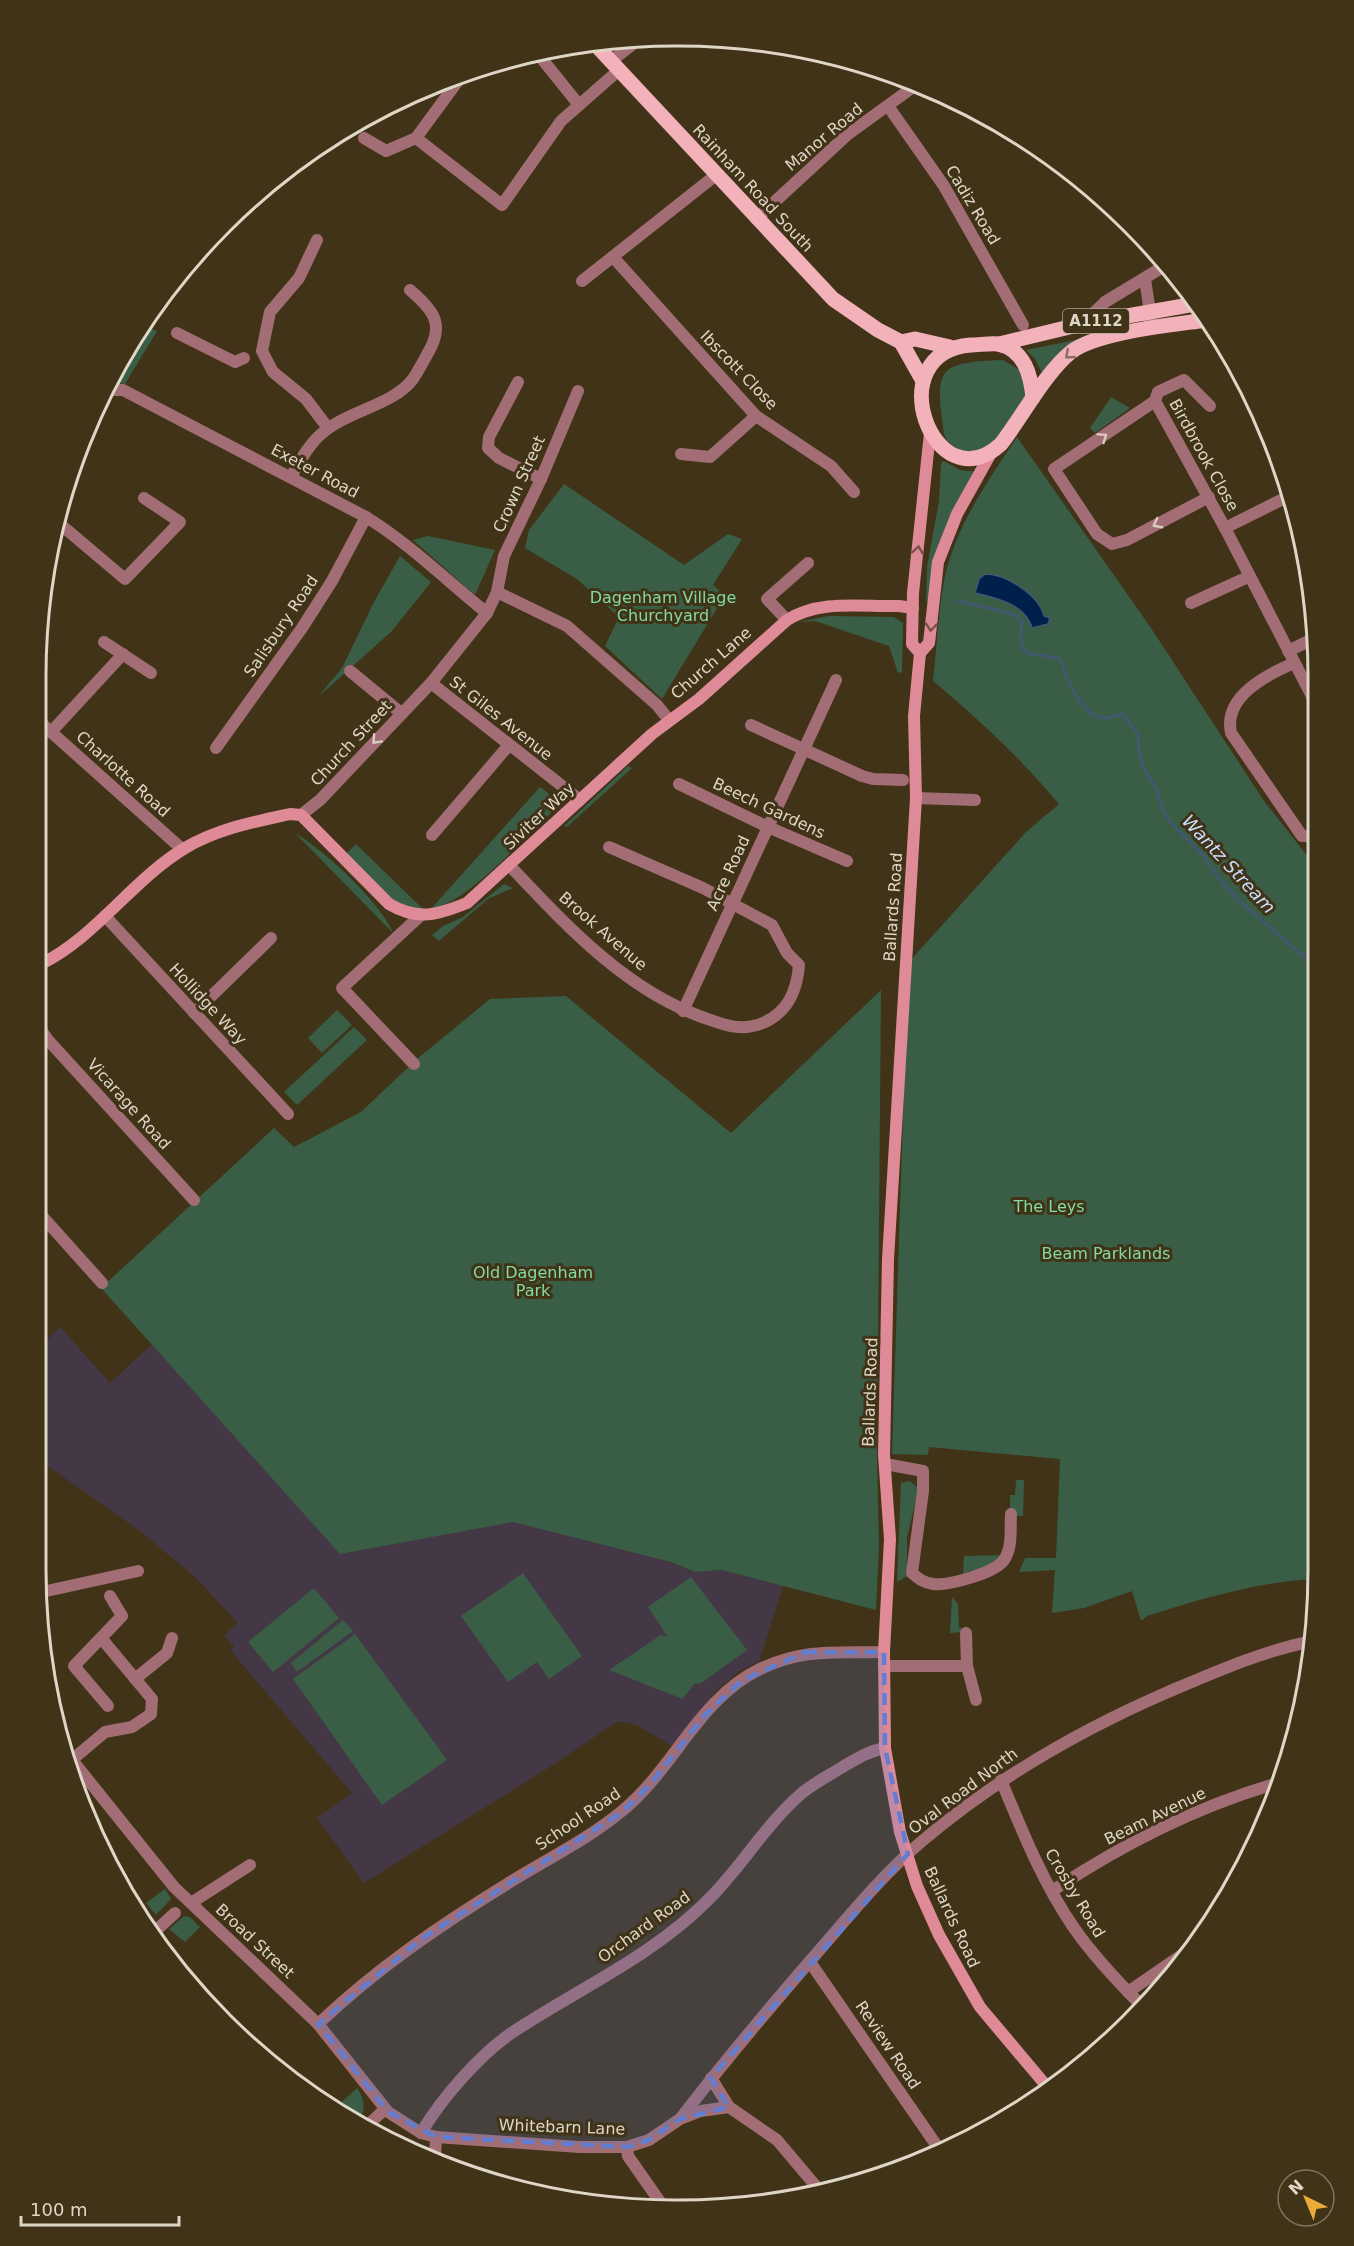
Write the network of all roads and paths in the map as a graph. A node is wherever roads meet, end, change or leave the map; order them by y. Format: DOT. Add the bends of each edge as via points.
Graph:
graph roads {
  1 [pos="630,49"];
  2 [pos="602,51"];
  3 [pos="544,61"];
  4 [pos="615,66"];
  5 [pos="453,88"];
  6 [pos="908,90"];
  7 [pos="579,105"];
  8 [pos="888,105"];
  9 [pos="364,138"];
  10 [pos="417,138"];
  11 [pos="716,175"];
  12 [pos="756,219"];
  13 [pos="317,240"];
  14 [pos="613,257"];
  15 [pos="1158,270"];
  16 [pos="1145,279"];
  17 [pos="582,281"];
  18 [pos="410,290"];
  19 [pos="1186,306"];
  20 [pos="1150,312"];
  21 [pos="1197,321"];
  22 [pos="1082,324"];
  23 [pos="1023,325"];
  24 [pos="1149,329"];
  25 [pos="177,333"];
  26 [pos="902,342"];
  27 [pos="999,344"];
  28 [pos="950,347"];
  29 [pos="244,358"];
  30 [pos="923,381"];
  31 [pos="518,382"];
  32 [pos="116,390"];
  33 [pos="578,391"];
  34 [pos="1033,398"];
  35 [pos="1155,401"];
  36 [pos="1210,406"];
  37 [pos="756,416"];
  38 [pos="328,428"];
  39 [pos="930,433"];
  40 [pos="992,453"];
  41 [pos="681,454"];
  42 [pos="291,477"];
  43 [pos="541,479"];
  44 [pos="854,492"];
  45 [pos="1209,497"];
  46 [pos="144,498"];
  47 [pos="1282,500"];
  48 [pos="366,517"];
  49 [pos="65,528"];
  50 [pos="1225,528"];
  51 [pos="808,563"];
  52 [pos="1248,577"];
  53 [pos="935,587"];
  54 [pos="497,592"];
  55 [pos="1191,603"];
  56 [pos="913,608"];
  57 [pos="488,613"];
  58 [pos="787,620"];
  59 [pos="104,642"];
  60 [pos="1306,645"];
  61 [pos="920,653"];
  62 [pos="123,654"];
  63 [pos="1291,657"];
  64 [pos="350,671"];
  65 [pos="151,673"];
  66 [pos="836,680"];
  67 [pos="431,683"];
  68 [pos="1308,689"];
  69 [pos="401,713"];
  70 [pos="669,720"];
  71 [pos="751,725"];
  72 [pos="46,728"];
  73 [pos="509,746"];
  74 [pos="216,748"];
  75 [pos="804,750"];
  76 [pos="903,780"];
  77 [pos="679,783"];
  78 [pos="916,798"];
  79 [pos="580,800"];
  80 [pos="975,800"];
  81 [pos="301,815"];
  82 [pos="768,827"];
  83 [pos="432,835"];
  84 [pos="1308,836"];
  85 [pos="609,847"];
  86 [pos="182,849"];
  87 [pos="847,861"];
  88 [pos="509,866"];
  89 [pos="730,903"];
  90 [pos="421,915"];
  91 [pos="105,916"];
  92 [pos="271,938"];
  93 [pos="46,962"];
  94 [pos="683,1011"];
  95 [pos="194,1013"];
  96 [pos="46,1037"];
  97 [pos="414,1064"];
  98 [pos="288,1114"];
  99 [pos="194,1200"];
  100 [pos="46,1220"];
  101 [pos="102,1283"];
  102 [pos="885,1464"];
  103 [pos="1011,1514"];
  104 [pos="138,1571"];
  105 [pos="47,1591"];
  106 [pos="110,1596"];
  107 [pos="966,1632"];
  108 [pos="172,1638"];
  109 [pos="102,1639"];
  110 [pos="1303,1643"];
  111 [pos="884,1652"];
  112 [pos="884,1666"];
  113 [pos="967,1666"];
  114 [pos="135,1679"];
  115 [pos="976,1700"];
  116 [pos="108,1706"];
  117 [pos="885,1748"];
  118 [pos="74,1752"];
  119 [pos="78,1767"];
  120 [pos="1001,1780"];
  121 [pos="1269,1786"];
  122 [pos="908,1854"];
  123 [pos="250,1865"];
  124 [pos="1052,1891"];
  125 [pos="191,1903"];
  126 [pos="175,1913"];
  127 [pos="159,1928"];
  128 [pos="810,1962"];
  129 [pos="1167,1965"];
  130 [pos="1128,1992"];
  131 [pos="1137,2001"];
  132 [pos="318,2024"];
  133 [pos="711,2078"];
  134 [pos="1043,2081"];
  135 [pos="729,2107"];
  136 [pos="385,2109"];
  137 [pos="680,2119"];
  138 [pos="373,2121"];
  139 [pos="421,2133"];
  140 [pos="436,2137"];
  141 [pos="935,2144"];
  142 [pos="627,2147"];
  143 [pos="435,2152"];
  144 [pos="814,2184"];
  145 [pos="658,2199"];
  1 -- 4 [label="street"];
  2 -- 4 [label="main road, Rainham Road South / A1112"];
  3 -- 7 [label="street"];
  4 -- 7 [label="street"];
  4 -- 11 [label="main road, Rainham Road South / A1112"];
  5 -- 10 [label="street"];
  6 -- 8 [label="street, Manor Road"];
  7 -- 10 [label="street" via="561,121 502,205"];
  8 -- 12 [label="street, Manor Road" via="848,135"];
  8 -- 23 [label="street, Cadiz Road" via="944,186"];
  9 -- 10 [label="street" via="386,151"];
  11 -- 12 [label="main road, Rainham Road South / A1112"];
  11 -- 14 [label="street"];
  12 -- 26 [label="main road, Rainham Road South / A1112" via="833,299"];
  13 -- 38 [label="street" via="299,278 270,312 262,351 273,372 306,399"];
  14 -- 17 [label="street"];
  14 -- 37 [label="street, Ibscott Close"];
  15 -- 16 [label="street"];
  16 -- 20 [label="street"];
  16 -- 22 [label="street" via="1106,302"];
  18 -- 38 [label="street" via="436,320 437,336 412,380 396,393"];
  19 -- 20 [label="main road, A1112"];
  20 -- 22 [label="main road, A1112"];
  20 -- 24 [label="street"];
  21 -- 24 [label="main road, A1112"];
  22 -- 27 [label="main road, A1112"];
  24 -- 34 [label="main road, A1112, one-way" via="1080,346 1064,359"];
  25 -- 29 [label="street" via="234,362"];
  26 -- 28 [label="main road, Rainham Road South / A1112" via="915,339"];
  26 -- 30 [label="main road"];
  27 -- 28 [label="main road, A1112"];
  27 -- 34 [label="main road" via="1023,360"];
  28 -- 30 [label="main road" via="929,366"];
  30 -- 39 [label="main road" via="922,404"];
  31 -- 43 [label="street" via="489,437 488,448 499,458"];
  32 -- 42 [label="street, Exeter Road" via="123,390"];
  33 -- 43 [label="street, Crown Street"];
  34 -- 40 [label="main road, A1112"];
  35 -- 36 [label="street, Birdbrook Close" via="1158,392 1184,380"];
  35 -- 45 [label="street, Birdbrook Close"];
  45 -- 35 [label="street, one-way" via="1112,544 1097,534 1054,470"];
  37 -- 41 [label="street" via="710,457"];
  37 -- 44 [label="street, Ibscott Close" via="831,466"];
  38 -- 42 [label="street" via="307,448"];
  39 -- 40 [label="main road" via="940,448 954,457 974,458"];
  56 -- 39 [label="main road, Ballards Road, one-way"];
  40 -- 53 [label="main road, Ballards Road" via="947,535"];
  42 -- 48 [label="street, Exeter Road"];
  43 -- 54 [label="street, Crown Street" via="504,556"];
  45 -- 50 [label="street, Birdbrook Close"];
  46 -- 49 [label="street" via="180,522 125,579"];
  47 -- 50 [label="street"];
  48 -- 57 [label="street, Exeter Road" via="399,537"];
  48 -- 74 [label="street, Salisbury Road" via="302,628"];
  50 -- 52 [label="street, Birdbrook Close"];
  51 -- 58 [label="street" via="767,599"];
  52 -- 55 [label="street"];
  52 -- 63 [label="street, Birdbrook Close"];
  53 -- 56 [label="main road"];
  53 -- 61 [label="main road, Ballards Road, one-way" via="929,644"];
  54 -- 57 [label="street, Church Street"];
  54 -- 70 [label="street, Church Lane" via="567,626"];
  56 -- 58 [label="main road, Church Lane" via="816,607"];
  56 -- 61 [label="main road, Ballards Road" via="912,644"];
  57 -- 67 [label="street, Church Street"];
  58 -- 70 [label="main road, Church Lane" via="699,699"];
  59 -- 62 [label="street"];
  60 -- 63 [label="street"];
  61 -- 78 [label="main road, Ballards Road" via="914,716"];
  62 -- 65 [label="street"];
  62 -- 72 [label="street"];
  63 -- 68 [label="street, Birdbrook Close"];
  63 -- 84 [label="street" via="1237,700 1229,723 1231,733 1302,836"];
  64 -- 69 [label="street"];
  66 -- 75 [label="street, Acre Road"];
  67 -- 69 [label="street, Church Street"];
  67 -- 73 [label="street, St Giles Avenue"];
  69 -- 81 [label="street, Church Street, one-way" via="320,800"];
  70 -- 79 [label="main road, Siviter Way"];
  71 -- 75 [label="street"];
  72 -- 86 [label="street, Charlotte Road"];
  73 -- 79 [label="street, St Giles Avenue"];
  73 -- 83 [label="street"];
  75 -- 76 [label="street" via="862,776"];
  75 -- 82 [label="street, Acre Road"];
  77 -- 82 [label="street, Beech Gardens"];
  78 -- 80 [label="street"];
  78 -- 102 [label="main road, Ballards Road" via="891,1191"];
  79 -- 88 [label="main road, Siviter Way"];
  81 -- 86 [label="main road" via="239,825"];
  81 -- 90 [label="main road, Siviter Way" via="389,904 406,914"];
  82 -- 87 [label="street, Beech Gardens"];
  82 -- 89 [label="street, Acre Road"];
  85 -- 89 [label="street, Brook Avenue"];
  86 -- 91 [label="main road"];
  88 -- 90 [label="main road, Siviter Way" via="467,903 445,912"];
  88 -- 94 [label="street, Brook Avenue" via="612,965"];
  89 -- 94 [label="street, Acre Road"];
  89 -- 94 [label="street, Brook Avenue" via="772,925 787,953 799,965 798,983 790,1001 775,1018 740,1029"];
  90 -- 97 [label="street" via="342,988"];
  91 -- 93 [label="main road"];
  91 -- 95 [label="street, Hollidge Way"];
  92 -- 95 [label="street"];
  95 -- 98 [label="street, Hollidge Way"];
  96 -- 99 [label="street, Vicarage Road"];
  100 -- 101 [label="street"];
  102 -- 103 [label="street" via="923,1471 912,1573 921,1581 934,1584 960,1580 998,1566 1010,1548"];
  102 -- 111 [label="main road, Ballards Road" via="890,1539"];
  104 -- 105 [label="street"];
  106 -- 109 [label="street" via="122,1616"];
  107 -- 113 [label="street"];
  108 -- 114 [label="street" via="167,1653"];
  109 -- 114 [label="street"];
  109 -- 116 [label="street" via="74,1666"];
  110 -- 120 [label="street, Oval Road North" via="1270,1651 1143,1703 1046,1751"];
  111 -- 112 [label="main road, Ballards Road"];
  111 -- 132 [label="street, School Road" via="806,1652 759,1669 704,1716 652,1782 622,1812 424,1937 358,1987"];
  112 -- 113 [label="street"];
  112 -- 117 [label="main road, Ballards Road"];
  113 -- 115 [label="street"];
  114 -- 118 [label="street" via="152,1699 151,1714 132,1727 105,1732"];
  117 -- 122 [label="main road, Ballards Road"];
  117 -- 139 [label="street, Orchard Road" via="871,1751 803,1793 762,1836 729,1879 667,1935 512,2032 485,2054"];
  119 -- 125 [label="street, Broad Street"];
  120 -- 122 [label="street, Oval Road North"];
  120 -- 124 [label="street, Crosby Road"];
  121 -- 124 [label="street, Beam Avenue" via="1179,1820"];
  122 -- 128 [label="street, Oval Road North"];
  122 -- 134 [label="main road, Ballards Road" via="917,1886 939,1935 980,2007"];
  123 -- 125 [label="street"];
  124 -- 130 [label="street, Crosby Road" via="1073,1927"];
  125 -- 132 [label="street, Broad Street"];
  126 -- 127 [label="street"];
  128 -- 133 [label="street, Oval Road North"];
  128 -- 141 [label="street, Review Road"];
  129 -- 130 [label="street"];
  130 -- 131 [label="street, Crosby Road"];
  132 -- 136 [label="street, Broad Street"];
  133 -- 135 [label="street"];
  133 -- 137 [label="street, Whitebarn Lane"];
  135 -- 137 [label="street, Whitebarn Lane"];
  135 -- 144 [label="street" via="777,2140"];
  136 -- 138 [label="street"];
  136 -- 139 [label="street, Broad Street"];
  137 -- 142 [label="street, Whitebarn Lane" via="649,2140"];
  139 -- 140 [label="street, Broad Street"];
  140 -- 142 [label="street, Whitebarn Lane"];
  140 -- 143 [label="street"];
  142 -- 145 [label="street" via="628,2156"];
}
